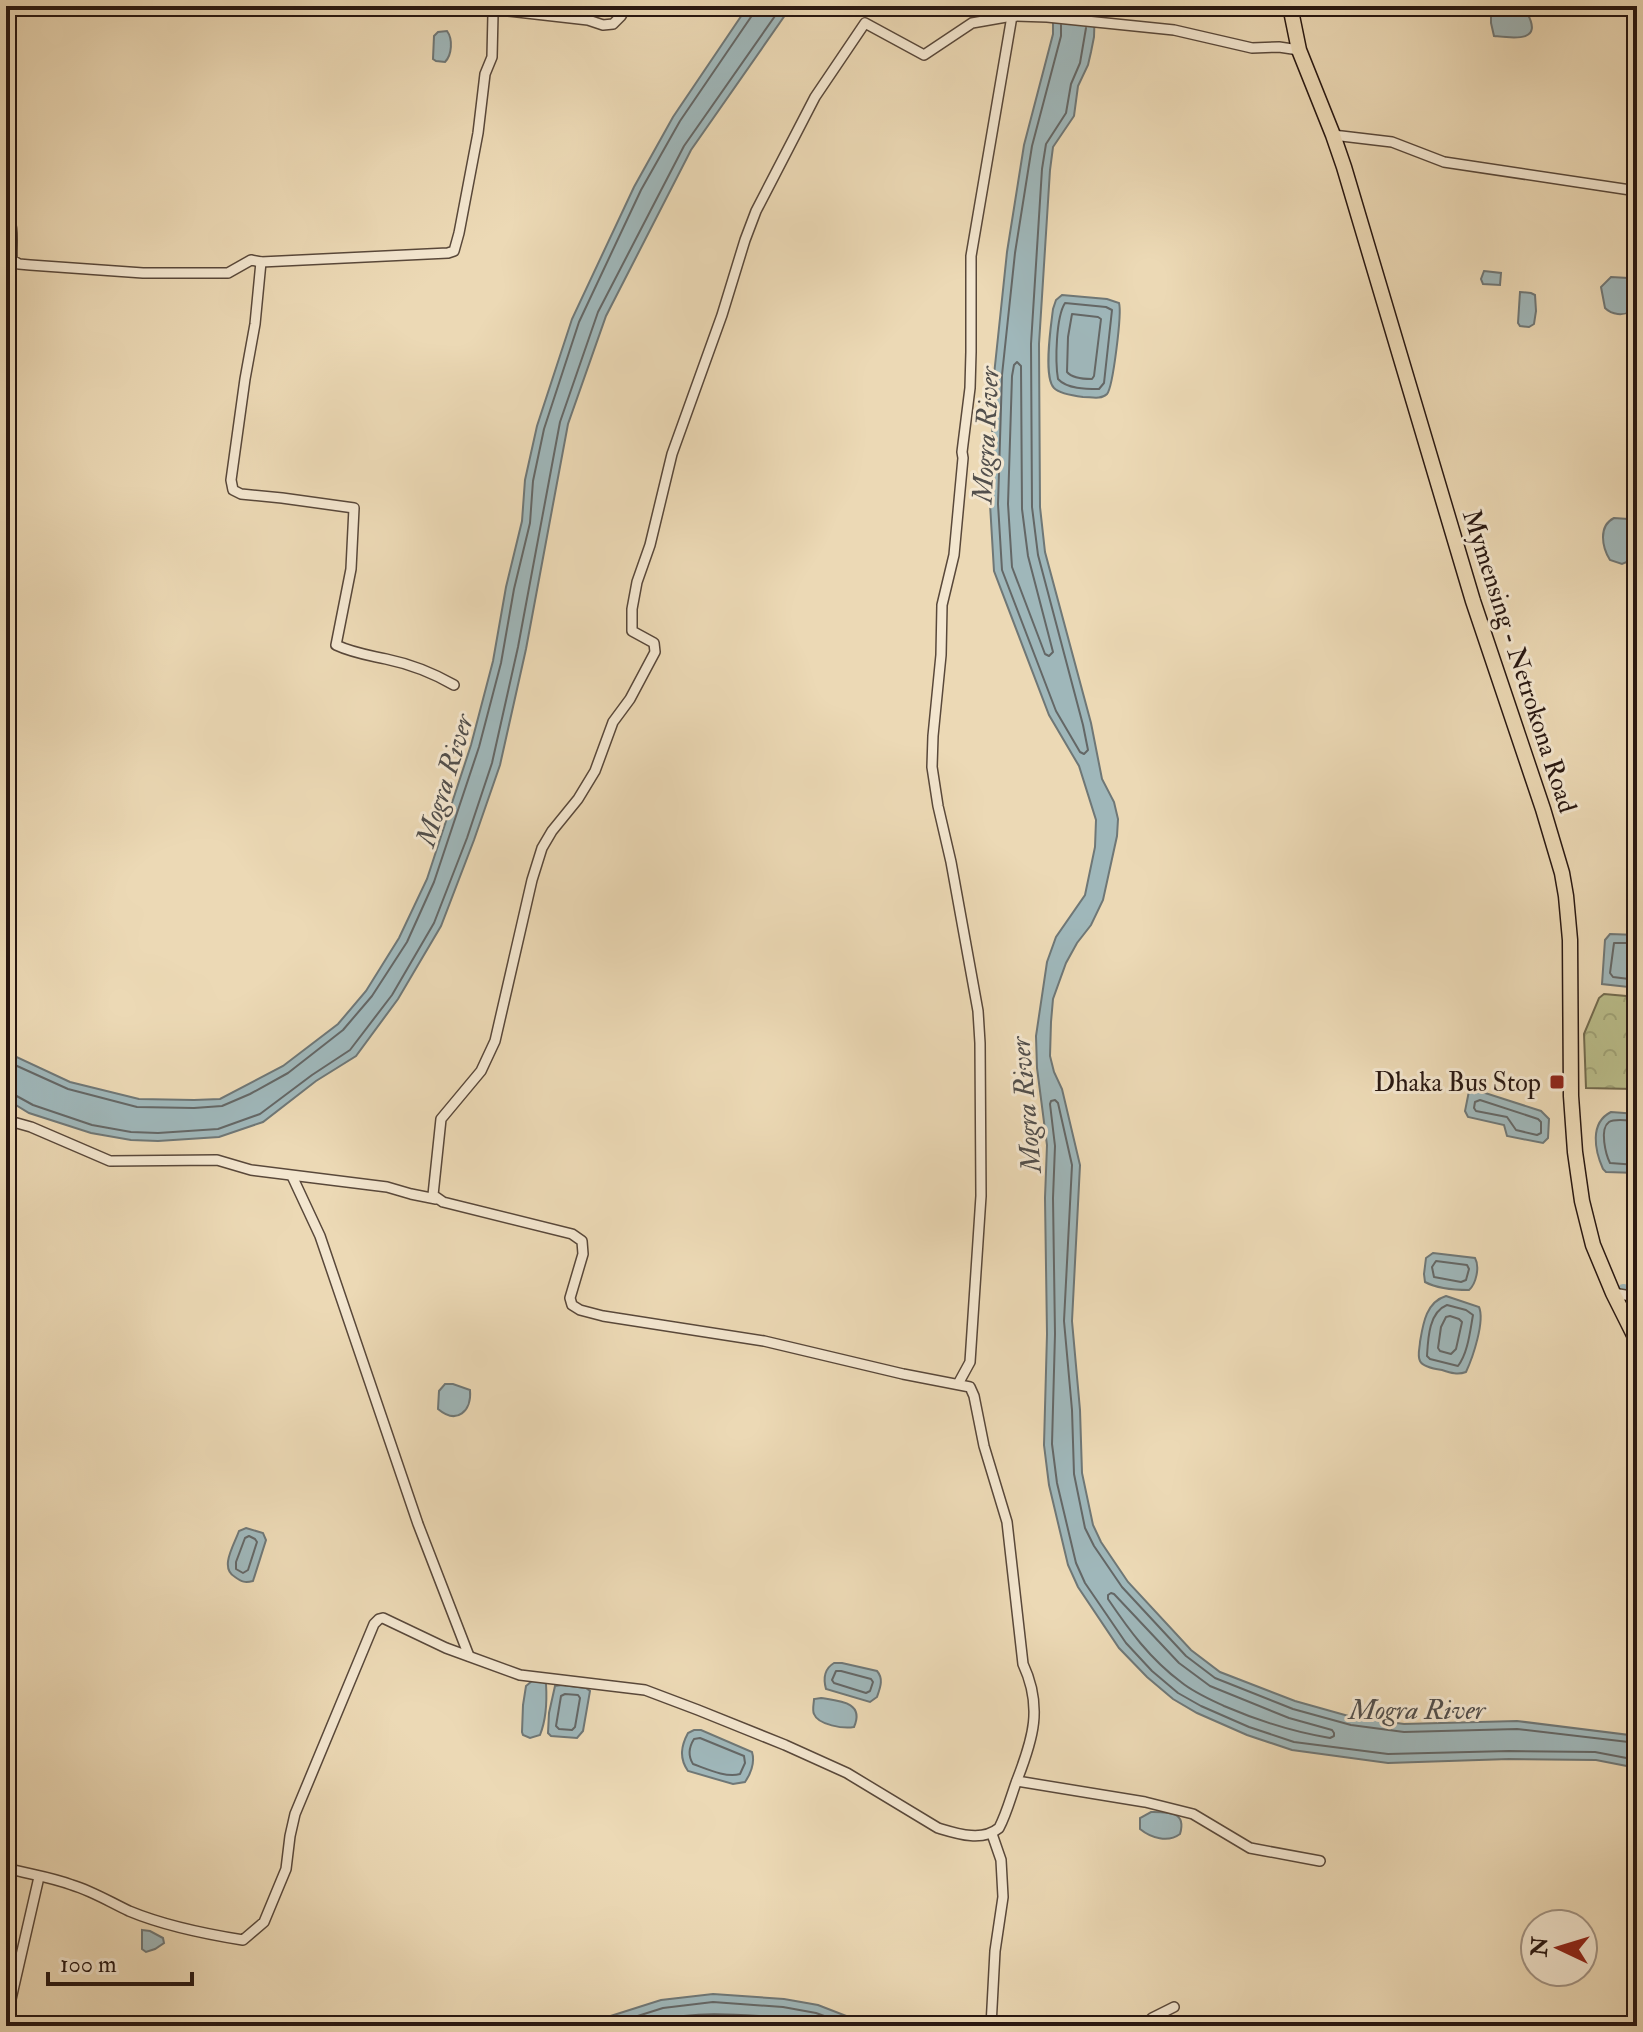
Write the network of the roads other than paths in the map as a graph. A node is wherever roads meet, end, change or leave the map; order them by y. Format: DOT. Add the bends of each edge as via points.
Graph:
graph roads {
  1 [pos="626,6"];
  2 [pos="1290,6"];
  3 [pos="1012,16"];
  4 [pos="1299,50"];
  5 [pos="1333,135"];
  6 [pos="1637,191"];
  7 [pos="6,212"];
  8 [pos="261,262"];
  9 [pos="454,685"];
  10 [pos="6,1120"];
  11 [pos="292,1176"];
  12 [pos="436,1199"];
  13 [pos="1613,1293"];
  14 [pos="1637,1297"];
  15 [pos="1637,1341"];
  16 [pos="958,1384"];
  17 [pos="469,1656"];
  18 [pos="1017,1781"];
  19 [pos="992,1834"];
  20 [pos="1320,1861"];
  21 [pos="6,1868"];
  22 [pos="39,1877"];
  23 [pos="1174,2007"];
  24 [pos="6,2021"];
  25 [pos="991,2026"];
  26 [pos="1147,2026"];
  1 -- 8 [label="street" via="613,24 603,25 499,10 493,14 492,57 454,251"];
  2 -- 4 [label="main road, Mymensing - Netrokona Road"];
  3 -- 4 [label="street" via="1174,30 1252,48"];
  3 -- 12 [label="street" via="972,23 924,55 865,23 815,97 756,211 672,454 637,582 632,631 654,643 655,652 613,722 595,771 542,848 492,1048 481,1071 441,1119 432,1189"];
  3 -- 16 [label="street" via="971,256 970,388 954,555 942,605 933,736 932,767 980,1043 981,1196 970,1362"];
  4 -- 5 [label="main road, Mymensing - Netrokona Road"];
  5 -- 6 [label="street" via="1392,142 1444,162"];
  5 -- 13 [label="main road, Mymensing - Netrokona Road" via="1473,601 1562,873 1570,940 1575,1152 1593,1245"];
  7 -- 8 [label="street" via="12,260 19,264 186,274 228,273 251,260"];
  8 -- 9 [label="street" via="233,490 354,508 351,569 336,645 418,668"];
  10 -- 11 [label="street" via="110,1161 217,1160"];
  11 -- 12 [label="street" via="387,1187"];
  11 -- 17 [label="street" via="320,1236"];
  12 -- 16 [label="street" via="582,1241 570,1298 580,1310 764,1341"];
  13 -- 14 [label="street"];
  13 -- 15 [label="main road, Mymensing - Netrokona Road"];
  16 -- 18 [label="street" via="970,1387 974,1396 1007,1522 1023,1664 1035,1703 1033,1735"];
  17 -- 19 [label="street" via="520,1675 645,1690 847,1773 938,1828"];
  17 -- 22 [label="street" via="383,1618 377,1621 295,1814 286,1869 264,1922 243,1940 159,1921 70,1884"];
  18 -- 19 [label="street" via="1004,1819"];
  18 -- 20 [label="street" via="1193,1814 1250,1848"];
  19 -- 25 [label="street" via="1003,1885"];
  21 -- 22 [label="street"];
  22 -- 24 [label="street"];
  23 -- 26 [label="street"];
}
